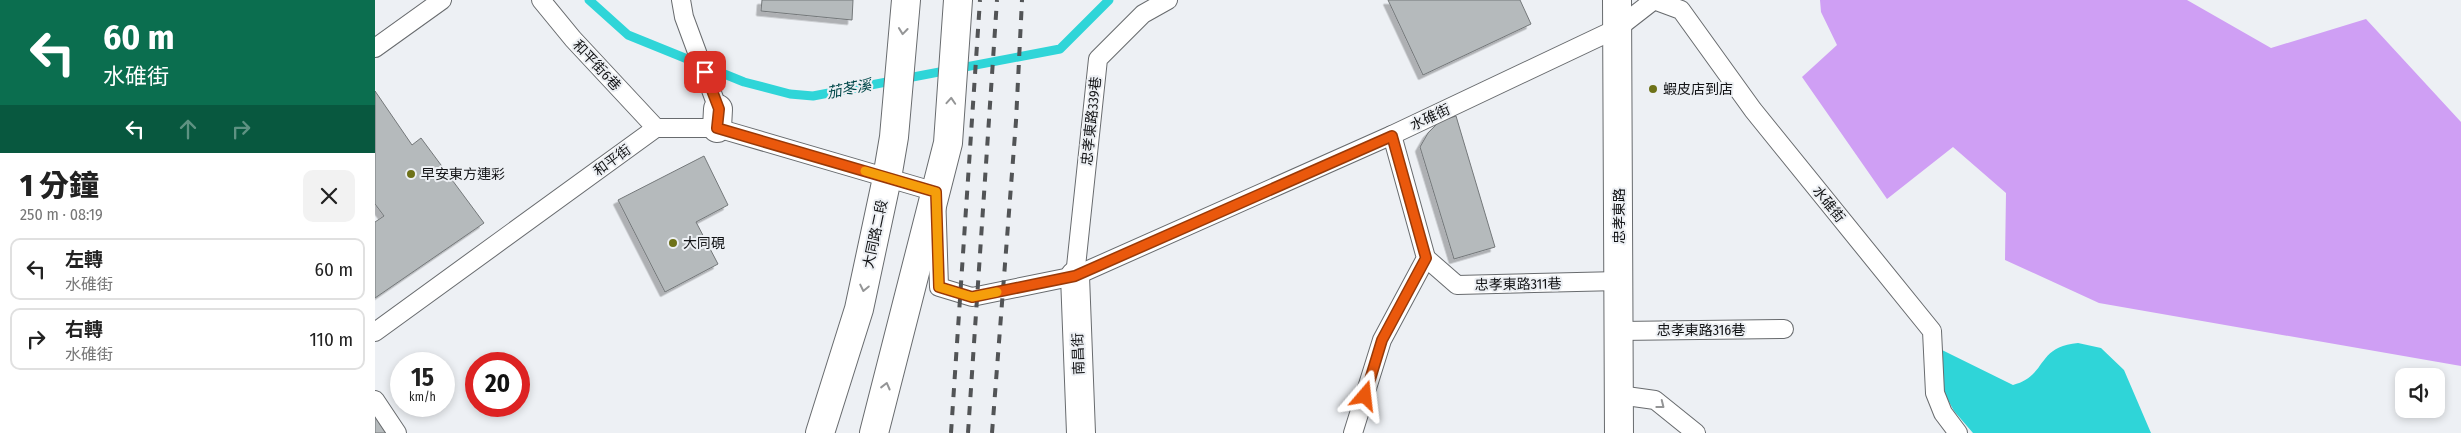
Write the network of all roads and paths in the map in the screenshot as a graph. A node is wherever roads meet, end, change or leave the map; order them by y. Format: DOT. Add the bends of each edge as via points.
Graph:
graph roads {
  1 [pos="442,0"];
  2 [pos="541,0"];
  3 [pos="906,0"];
  4 [pos="958,0"];
  5 [pos="1168,0"];
  6 [pos="1617,0"];
  7 [pos="1654,0"];
  8 [pos="682,9"];
  9 [pos="1618,28"];
  10 [pos="375,48"];
  11 [pos="718,118"];
  12 [pos="656,128"];
  13 [pos="1392,136"];
  14 [pos="887,178"];
  15 [pos="936,192"];
  16 [pos="1426,258"];
  17 [pos="1075,276"];
  18 [pos="1619,281"];
  19 [pos="1784,329"];
  20 [pos="1619,331"];
  21 [pos="375,332"];
  22 [pos="1619,395"];
  23 [pos="375,400"];
  24 [pos="397,433"];
  25 [pos="820,433"];
  26 [pos="874,433"];
  27 [pos="1081,433"];
  28 [pos="1353,433"];
  29 [pos="1619,433"];
  30 [pos="1695,433"];
  31 [pos="1958,433"];
  1 -- 10 [label="lane"];
  2 -- 12 [label="lane, 和平街6巷"];
  3 -- 14 [label="main road, 大同路二段, one-way" via="895,137"];
  15 -- 4 [label="main road, one-way" via="949,143"];
  5 -- 17 [label="lane, 忠孝東路339巷" via="1143,14 1098,60"];
  6 -- 9 [label="main road, 忠孝東路"];
  7 -- 9 [label="lane, 水碓街"];
  7 -- 31 [label="lane, 水碓街" via="1681,10 1753,110 1932,331 1935,393 1943,413"];
  8 -- 11 [label="lane"];
  9 -- 13 [label="lane, 水碓街"];
  9 -- 18 [label="main road, 忠孝東路"];
  11 -- 12 [label="lane"];
  11 -- 14 [label="lane"];
  12 -- 21 [label="lane, 和平街"];
  13 -- 16 [label="lane"];
  13 -- 17 [label="lane, 水碓街"];
  14 -- 15 [label="lane"];
  14 -- 25 [label="main road, 大同路二段, one-way" via="859,309"];
  15 -- 17 [label="lane, 水碓街" via="939,287 972,297"];
  26 -- 15 [label="main road, one-way"];
  16 -- 18 [label="lane, 忠孝東路311巷" via="1457,285"];
  16 -- 28 [label="lane" via="1382,340"];
  17 -- 27 [label="main road, 南昌街"];
  18 -- 20 [label="main road, 忠孝東路"];
  19 -- 20 [label="lane, 忠孝東路316巷"];
  20 -- 22 [label="main road, 忠孝東路"];
  22 -- 29 [label="main road, 忠孝東路"];
  22 -- 30 [label="lane, one-way" via="1655,400"];
  23 -- 24 [label="lane"];
}
